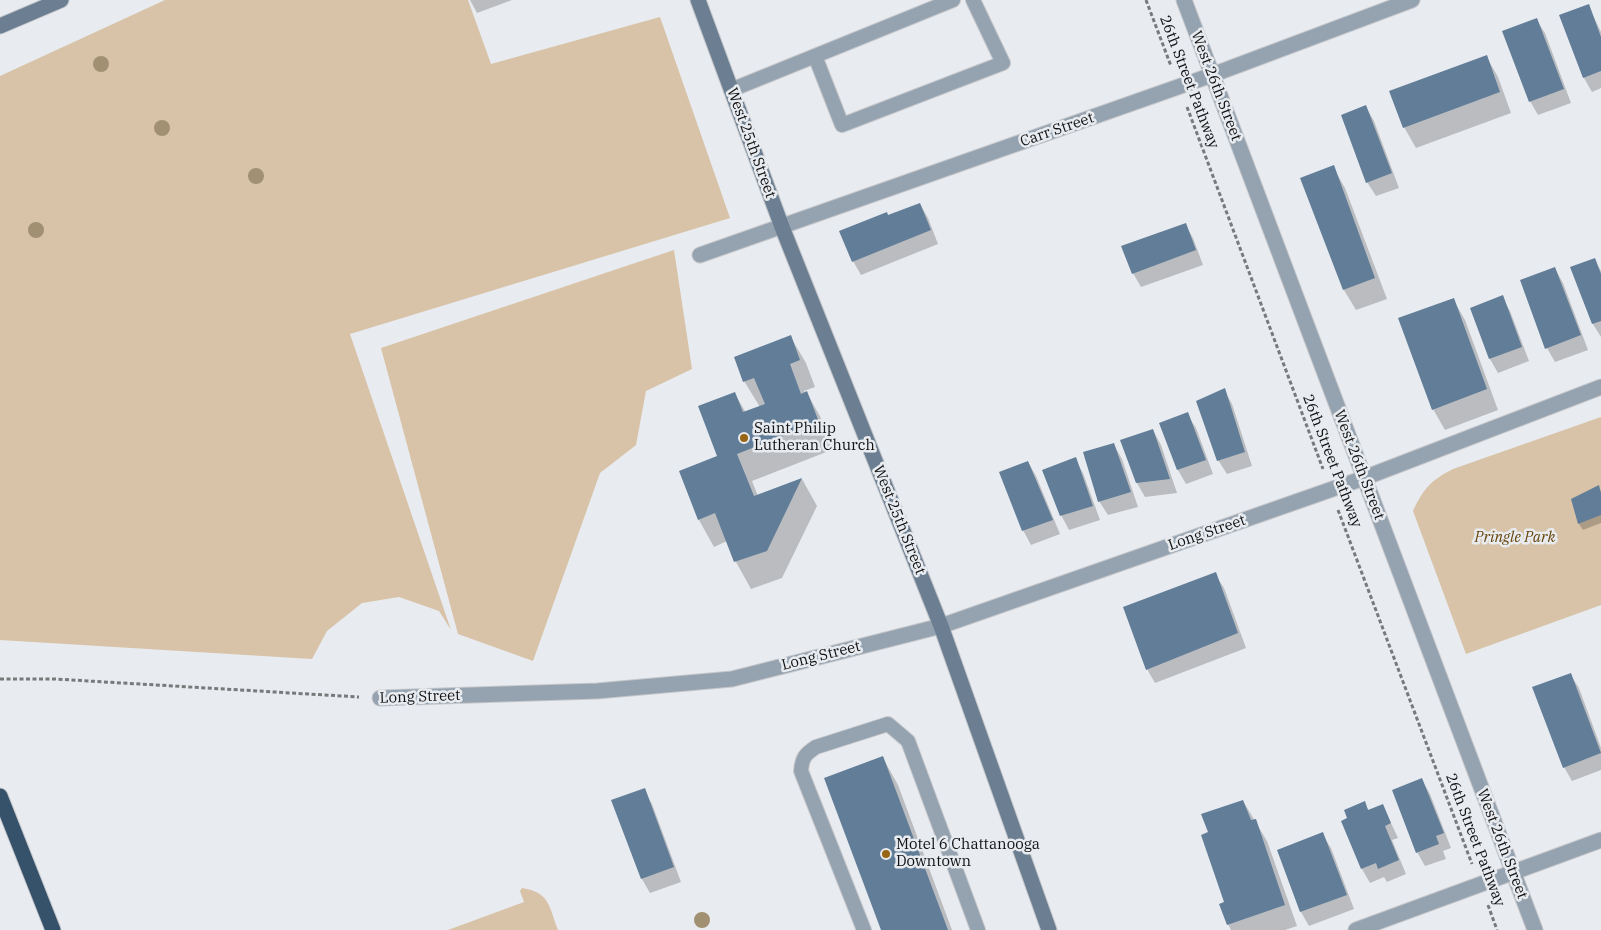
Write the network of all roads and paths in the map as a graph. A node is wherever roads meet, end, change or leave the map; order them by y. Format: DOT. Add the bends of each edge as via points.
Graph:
graph roads {
  1 [pos="62,0"];
  2 [pos="698,0"];
  3 [pos="954,0"];
  4 [pos="973,0"];
  5 [pos="1146,0"];
  6 [pos="1184,0"];
  7 [pos="1412,0"];
  8 [pos="0,26"];
  9 [pos="815,56"];
  10 [pos="1212,75"];
  11 [pos="1179,86"];
  12 [pos="731,90"];
  13 [pos="782,227"];
  14 [pos="700,255"];
  15 [pos="1601,387"];
  16 [pos="1364,478"];
  17 [pos="1331,489"];
  18 [pos="941,626"];
  19 [pos="0,679"];
  20 [pos="380,698"];
  21 [pos="0,796"];
  22 [pos="1601,840"];
  23 [pos="1514,873"];
  24 [pos="1480,885"];
  25 [pos="53,930"];
  26 [pos="864,930"];
  27 [pos="978,930"];
  28 [pos="1049,930"];
  29 [pos="1356,930"];
  30 [pos="1497,930"];
  31 [pos="1535,930"];
  1 -- 8 [label="street"];
  2 -- 12 [label="street, West 25th Street"];
  3 -- 9 [label="lane"];
  4 -- 9 [label="lane" via="1003,63 842,126"];
  5 -- 11 [label="path, 26th Street Pathway"];
  6 -- 10 [label="street, West 26th Street"];
  7 -- 10 [label="street, Carr Street"];
  9 -- 12 [label="lane"];
  10 -- 11 [label="street, Carr Street"];
  10 -- 16 [label="street, West 26th Street"];
  11 -- 13 [label="street, Carr Street"];
  11 -- 17 [label="path, 26th Street Pathway"];
  12 -- 13 [label="street, West 25th Street"];
  13 -- 14 [label="street, Carr Street"];
  13 -- 18 [label="street, West 25th Street"];
  15 -- 16 [label="street, Long Street"];
  16 -- 17 [label="street, Long Street"];
  16 -- 23 [label="street, West 26th Street"];
  17 -- 18 [label="street, Long Street"];
  17 -- 24 [label="path, 26th Street Pathway"];
  18 -- 20 [label="street, Long Street" via="732,679 597,691"];
  18 -- 28 [label="street, West 25th Street"];
  19 -- 20 [label="path, Long Street" via="55,679"];
  21 -- 25 [label="highway"];
  22 -- 23 [label="street"];
  23 -- 24 [label="street"];
  23 -- 31 [label="street, West 26th Street"];
  24 -- 29 [label="street"];
  24 -- 30 [label="path, 26th Street Pathway"];
  26 -- 27 [label="lane" via="801,771 802,760 816,747 888,724 908,741"];
}
